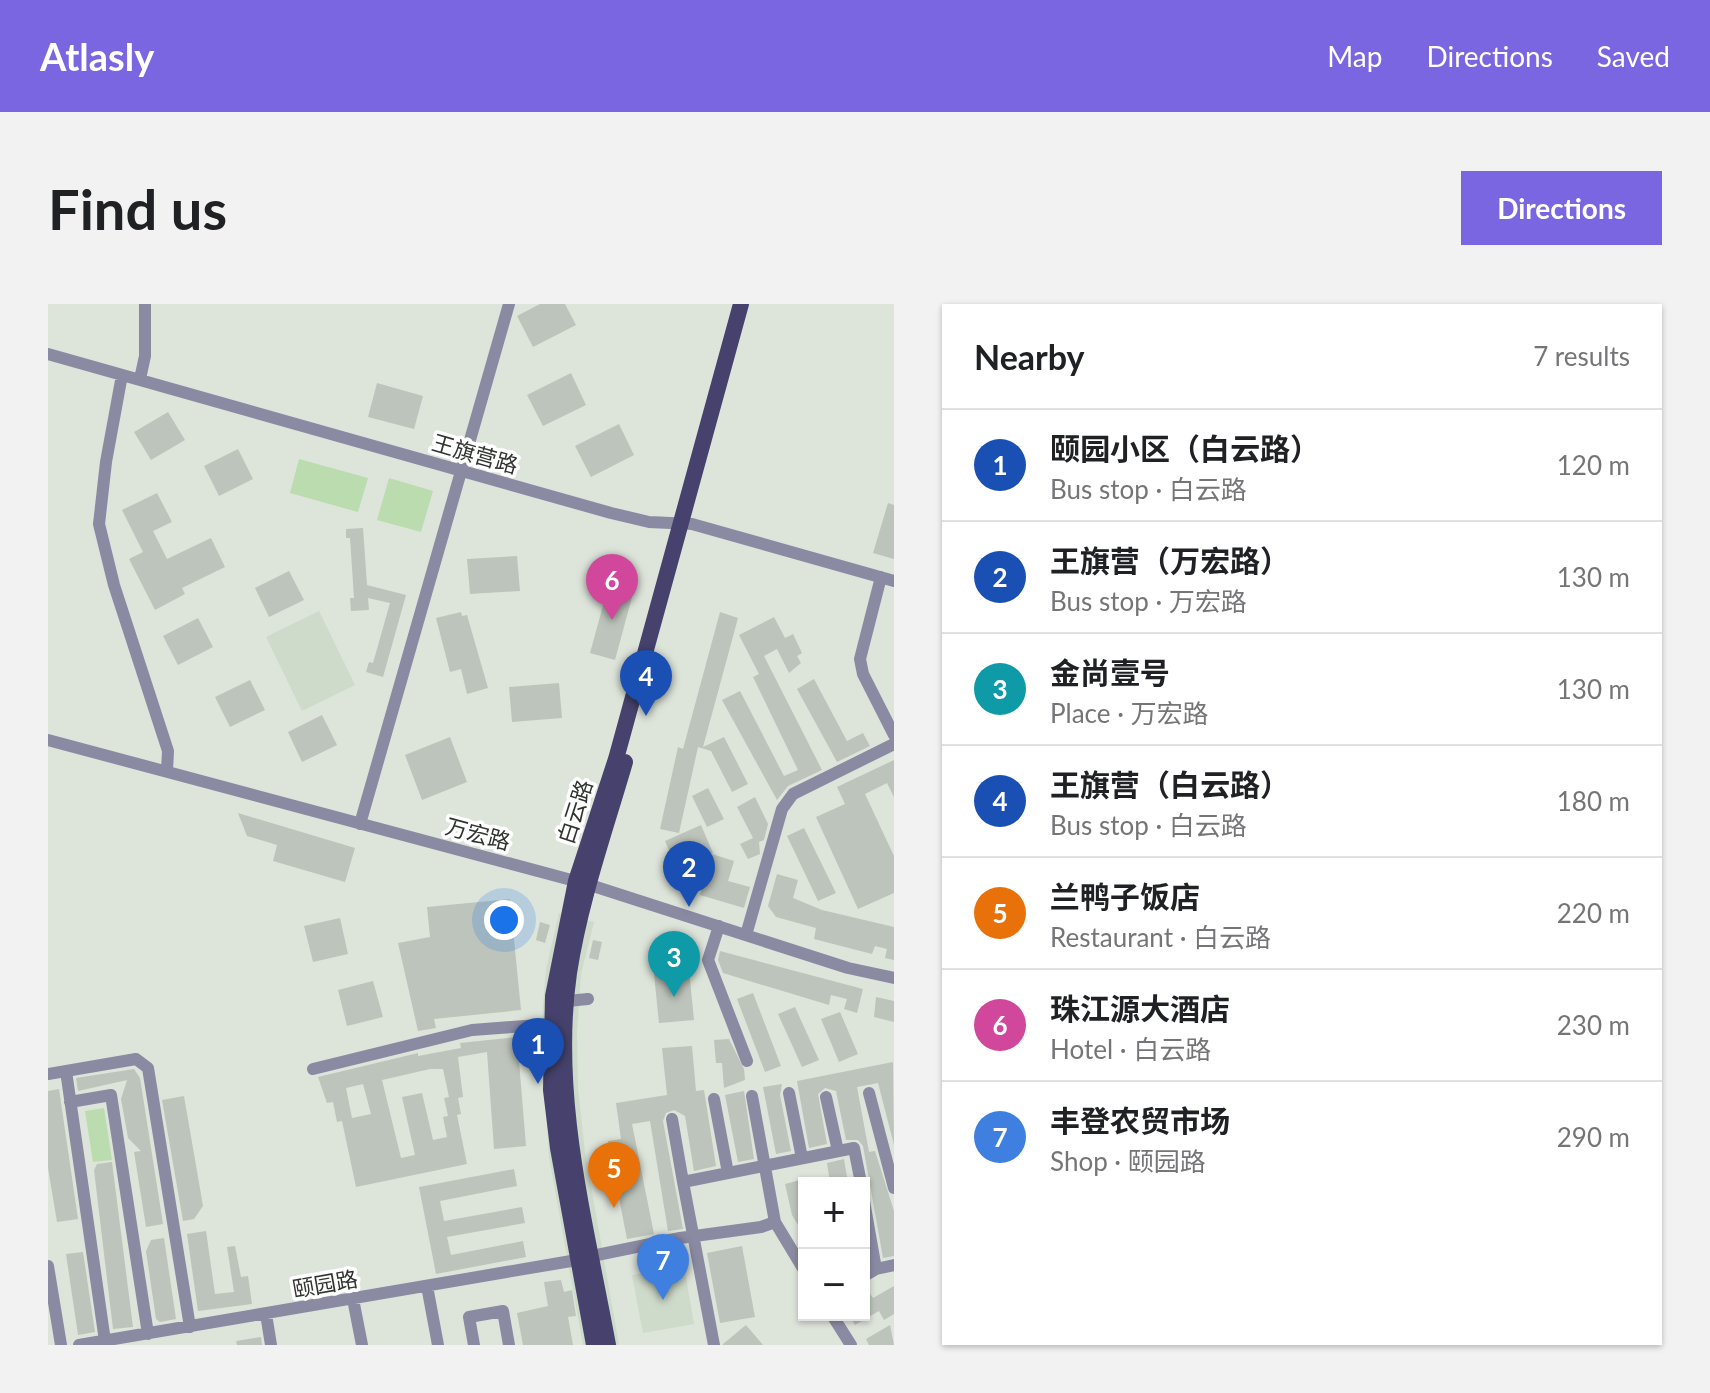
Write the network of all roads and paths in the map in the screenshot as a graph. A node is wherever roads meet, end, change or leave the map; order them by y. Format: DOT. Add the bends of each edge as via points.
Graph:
graph roads {
  1 [pos="145,304"];
  2 [pos="509,304"];
  3 [pos="741,304"];
  4 [pos="752,304"];
  5 [pos="48,354"];
  6 [pos="122,375"];
  7 [pos="140,379"];
  8 [pos="460,471"];
  9 [pos="687,524"];
  10 [pos="888,579"];
  11 [pos="894,735"];
  12 [pos="48,740"];
  13 [pos="894,744"];
  14 [pos="167,771"];
  15 [pos="360,824"];
  16 [pos="583,883"];
  17 [pos="719,926"];
  18 [pos="746,935"];
  19 [pos="894,978"];
  20 [pos="588,999"];
  21 [pos="567,1001"];
  22 [pos="551,1024"];
  23 [pos="747,1061"];
  24 [pos="313,1069"];
  25 [pos="66,1071"];
  26 [pos="48,1074"];
  27 [pos="789,1093"];
  28 [pos="869,1093"];
  29 [pos="752,1096"];
  30 [pos="826,1097"];
  31 [pos="714,1099"];
  32 [pos="70,1102"];
  33 [pos="672,1119"];
  34 [pos="880,1144"];
  35 [pos="854,1148"];
  36 [pos="838,1151"];
  37 [pos="802,1158"];
  38 [pos="766,1165"];
  39 [pos="728,1173"];
  40 [pos="860,1177"];
  41 [pos="683,1182"];
  42 [pos="894,1188"];
  43 [pos="775,1222"];
  44 [pos="870,1235"];
  45 [pos="692,1237"];
  46 [pos="585,1258"];
  47 [pos="798,1260"];
  48 [pos="894,1265"];
  49 [pos="48,1266"];
  50 [pos="876,1269"];
  51 [pos="870,1272"];
  52 [pos="427,1286"];
  53 [pos="353,1299"];
  54 [pos="266,1314"];
  55 [pos="836,1321"];
  56 [pos="190,1327"];
  57 [pos="148,1334"];
  58 [pos="105,1341"];
  59 [pos="61,1345"];
  60 [pos="79,1345"];
  61 [pos="271,1345"];
  62 [pos="362,1345"];
  63 [pos="438,1345"];
  64 [pos="474,1345"];
  65 [pos="509,1345"];
  66 [pos="594,1345"];
  67 [pos="608,1345"];
  68 [pos="714,1345"];
  69 [pos="851,1345"];
  1 -- 7 [label="street"];
  2 -- 8 [label="street"];
  3 -- 9 [label="main road, 白云路"];
  4 -- 9 [label="main road, 白云路"];
  5 -- 6 [label="street, 王旗营路"];
  6 -- 7 [label="street, 王旗营路"];
  6 -- 14 [label="street" via="99,524 168,751"];
  7 -- 8 [label="street, 王旗营路"];
  8 -- 9 [label="street, 王旗营路" via="649,522"];
  8 -- 15 [label="street"];
  9 -- 10 [label="street, 王旗营路"];
  9 -- 16 [label="main road, 白云路"];
  10 -- 11 [label="street" via="860,659"];
  12 -- 14 [label="street, 万宏路"];
  13 -- 18 [label="street" via="793,794 782,809"];
  14 -- 15 [label="street, 万宏路"];
  15 -- 16 [label="street, 万宏路"];
  16 -- 17 [label="street, 万宏路"];
  16 -- 21 [label="main road, 白云路"];
  16 -- 22 [label="main road, 白云路" via="558,965"];
  17 -- 18 [label="street, 万宏路"];
  17 -- 23 [label="street" via="708,960"];
  18 -- 19 [label="street, 万宏路"];
  20 -- 21 [label="street"];
  21 -- 46 [label="main road, 白云路" via="568,1103"];
  22 -- 24 [label="street" via="472,1030"];
  22 -- 46 [label="main road, 白云路" via="554,1119"];
  25 -- 26 [label="street"];
  25 -- 32 [label="street"];
  25 -- 56 [label="street" via="136,1059 148,1068"];
  27 -- 37 [label="street"];
  28 -- 34 [label="street"];
  29 -- 38 [label="street"];
  30 -- 36 [label="street"];
  31 -- 39 [label="street"];
  32 -- 57 [label="street" via="111,1095"];
  32 -- 58 [label="street"];
  33 -- 41 [label="street"];
  34 -- 35 [label="street"];
  34 -- 42 [label="street"];
  35 -- 36 [label="street"];
  35 -- 40 [label="street"];
  36 -- 37 [label="street"];
  37 -- 38 [label="street"];
  38 -- 39 [label="street"];
  38 -- 43 [label="street"];
  39 -- 41 [label="street"];
  41 -- 45 [label="street"];
  43 -- 45 [label="street, 颐园路"];
  43 -- 47 [label="street"];
  44 -- 50 [label="street"];
  45 -- 46 [label="street, 颐园路"];
  45 -- 68 [label="street"];
  46 -- 52 [label="street, 颐园路"];
  46 -- 66 [label="main road, 白云路"];
  46 -- 67 [label="main road, 白云路"];
  48 -- 50 [label="street"];
  49 -- 59 [label="street"];
  50 -- 51 [label="street"];
  52 -- 53 [label="street, 颐园路"];
  52 -- 63 [label="street"];
  53 -- 54 [label="street, 颐园路"];
  53 -- 62 [label="street"];
  54 -- 56 [label="street, 颐园路"];
  54 -- 61 [label="street"];
  55 -- 69 [label="street"];
  56 -- 57 [label="street, 颐园路"];
  57 -- 58 [label="street, 颐园路"];
  58 -- 60 [label="street, 颐园路"];
  64 -- 65 [label="street" via="469,1317 503,1311"];
}
